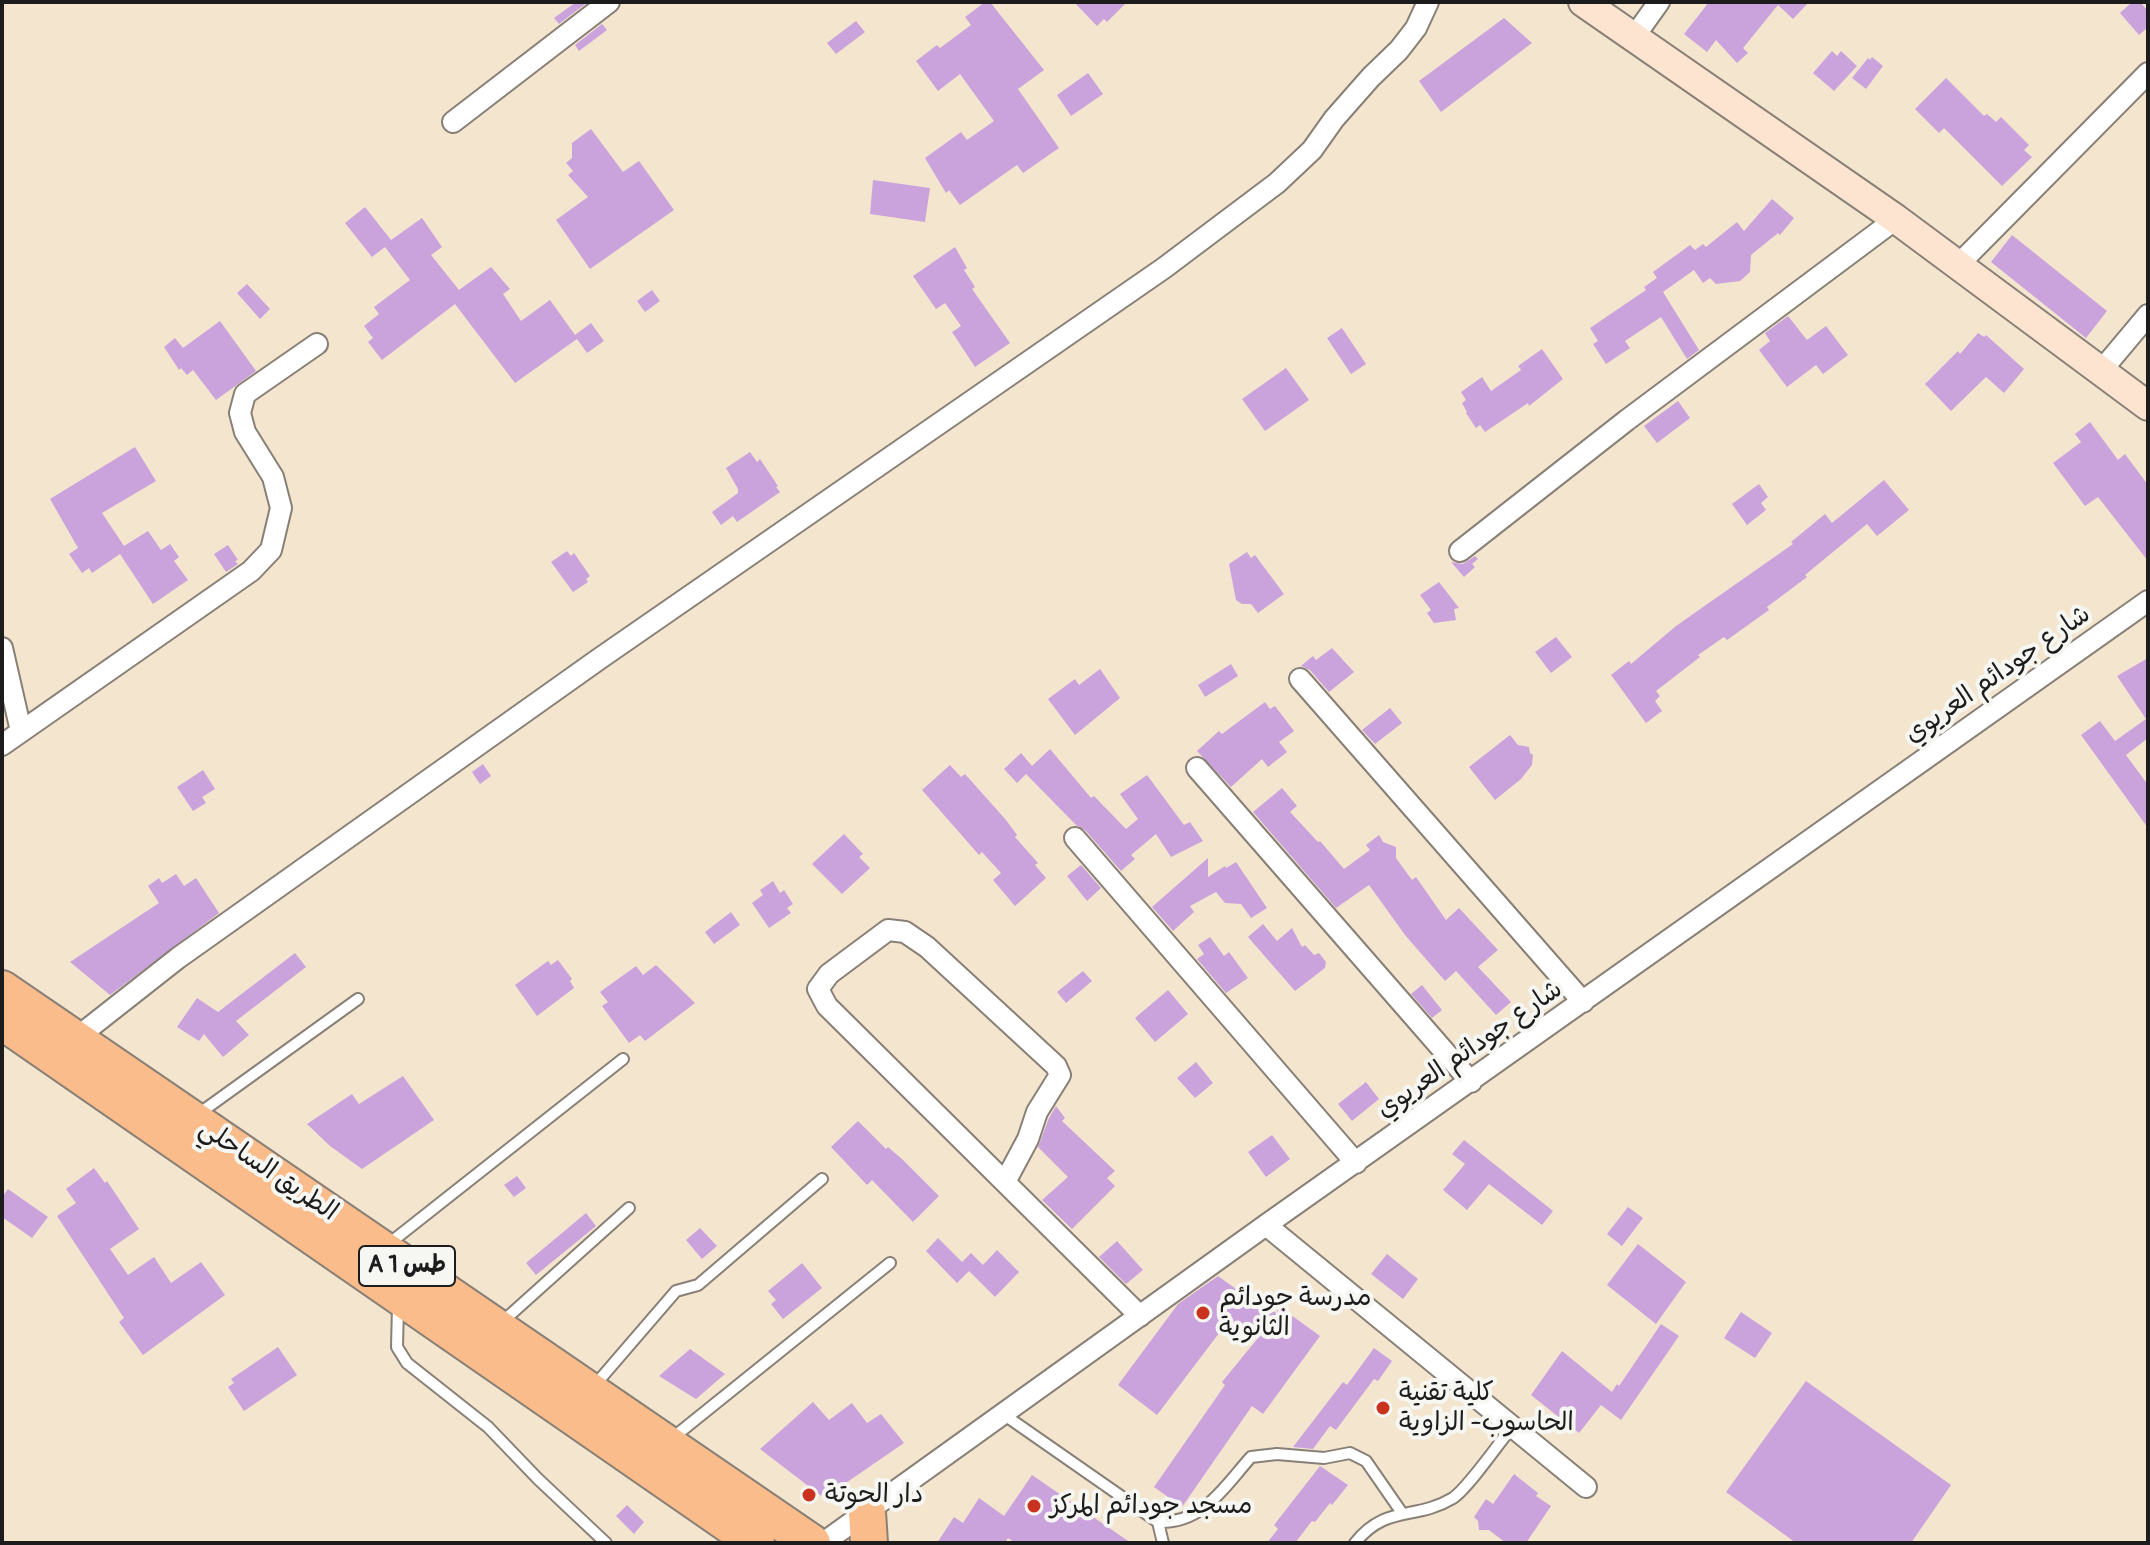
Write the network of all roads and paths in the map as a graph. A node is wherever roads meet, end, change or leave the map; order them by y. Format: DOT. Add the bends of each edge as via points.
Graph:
graph roads {
  1 [pos="609,2"];
  2 [pos="1428,2"];
  3 [pos="1583,2"];
  4 [pos="1659,2"];
  5 [pos="1634,37"];
  6 [pos="2148,73"];
  7 [pos="453,122"];
  8 [pos="1896,219"];
  9 [pos="1959,264"];
  10 [pos="2148,315"];
  11 [pos="317,344"];
  12 [pos="2101,371"];
  13 [pos="2148,406"];
  14 [pos="1460,551"];
  15 [pos="2148,601"];
  16 [pos="2,648"];
  17 [pos="1300,679"];
  18 [pos="21,731"];
  19 [pos="2,745"];
  20 [pos="1197,768"];
  21 [pos="1075,838"];
  22 [pos="2,989"];
  23 [pos="358,999"];
  24 [pos="1583,1002"];
  25 [pos="2,1021"];
  26 [pos="75,1039"];
  27 [pos="623,1059"];
  28 [pos="1471,1082"];
  29 [pos="192,1119"];
  30 [pos="1356,1163"];
  31 [pos="822,1179"];
  32 [pos="1005,1182"];
  33 [pos="629,1208"];
  34 [pos="1266,1225"];
  35 [pos="382,1249"];
  36 [pos="890,1263"];
  37 [pos="399,1296"];
  38 [pos="1140,1316"];
  39 [pos="496,1327"];
  40 [pos="590,1391"];
  41 [pos="1003,1414"];
  42 [pos="1512,1427"];
  43 [pos="666,1443"];
  44 [pos="1586,1487"];
  45 [pos="1402,1513"];
  46 [pos="1158,1522"];
  47 [pos="868,1527"];
  48 [pos="1359,1542"];
  49 [pos="606,1543"];
  50 [pos="756,1543"];
  51 [pos="812,1543"];
  52 [pos="823,1543"];
  53 [pos="1163,1543"];
  1 -- 7 [label="street"];
  2 -- 26 [label="street" via="1399,50 1312,150 1264,192 1164,268 178,958"];
  3 -- 5 [label="street"];
  4 -- 5 [label="street"];
  5 -- 8 [label="street"];
  6 -- 9 [label="street"];
  8 -- 9 [label="street"];
  8 -- 14 [label="street"];
  9 -- 12 [label="street"];
  10 -- 12 [label="street"];
  11 -- 18 [label="street" via="245,394 240,413 245,432 273,477 281,508 271,550 251,571"];
  12 -- 13 [label="street"];
  15 -- 24 [label="street, شارع جودائم العريوي"];
  16 -- 18 [label="street"];
  17 -- 24 [label="street"];
  18 -- 19 [label="street"];
  20 -- 28 [label="street"];
  21 -- 30 [label="street"];
  22 -- 26 [label="highway, الطريق الساحلي / A 1 طس"];
  23 -- 29 [label="lane"];
  24 -- 28 [label="street, شارع جودائم العريوي"];
  25 -- 37 [label="highway, الطريق الساحلي / A 1 طس"];
  26 -- 29 [label="highway, الطريق الساحلي / A 1 طس"];
  27 -- 35 [label="lane"];
  28 -- 30 [label="street, شارع جودائم العريوي"];
  29 -- 35 [label="highway, الطريق الساحلي / A 1 طس"];
  30 -- 34 [label="street, شارع جودائم العريوي"];
  31 -- 40 [label="lane" via="698,1285 676,1291"];
  32 -- 32 [label="street" via="827,1006 818,989 829,974 888,930 905,932 927,947 1056,1066 1060,1075"];
  32 -- 38 [label="street"];
  33 -- 39 [label="lane"];
  34 -- 38 [label="street, شارع جودائم العريوي"];
  34 -- 42 [label="street"];
  35 -- 39 [label="highway, الطريق الساحلي / A 1 طس"];
  36 -- 43 [label="lane"];
  37 -- 49 [label="lane" via="397,1347 407,1363 488,1427"];
  37 -- 50 [label="highway, الطريق الساحلي / A 1 طس"];
  38 -- 41 [label="street, شارع جودائم العريوي"];
  39 -- 40 [label="highway, الطريق الساحلي / A 1 طس"];
  40 -- 43 [label="highway, الطريق الساحلي / A 1 طس"];
  41 -- 46 [label="lane"];
  41 -- 47 [label="street, شارع جودائم العريوي"];
  42 -- 44 [label="street"];
  42 -- 45 [label="lane" via="1456,1496 1427,1511"];
  43 -- 51 [label="highway, الطريق الساحلي / A 1 طس"];
  45 -- 46 [label="lane" via="1366,1461 1350,1453 1324,1458 1277,1454 1251,1457 1204,1510 1177,1523"];
  45 -- 48 [label="lane" via="1369,1526"];
  46 -- 53 [label="lane"];
  47 -- 52 [label="street, شارع جودائم العريوي"];
}
